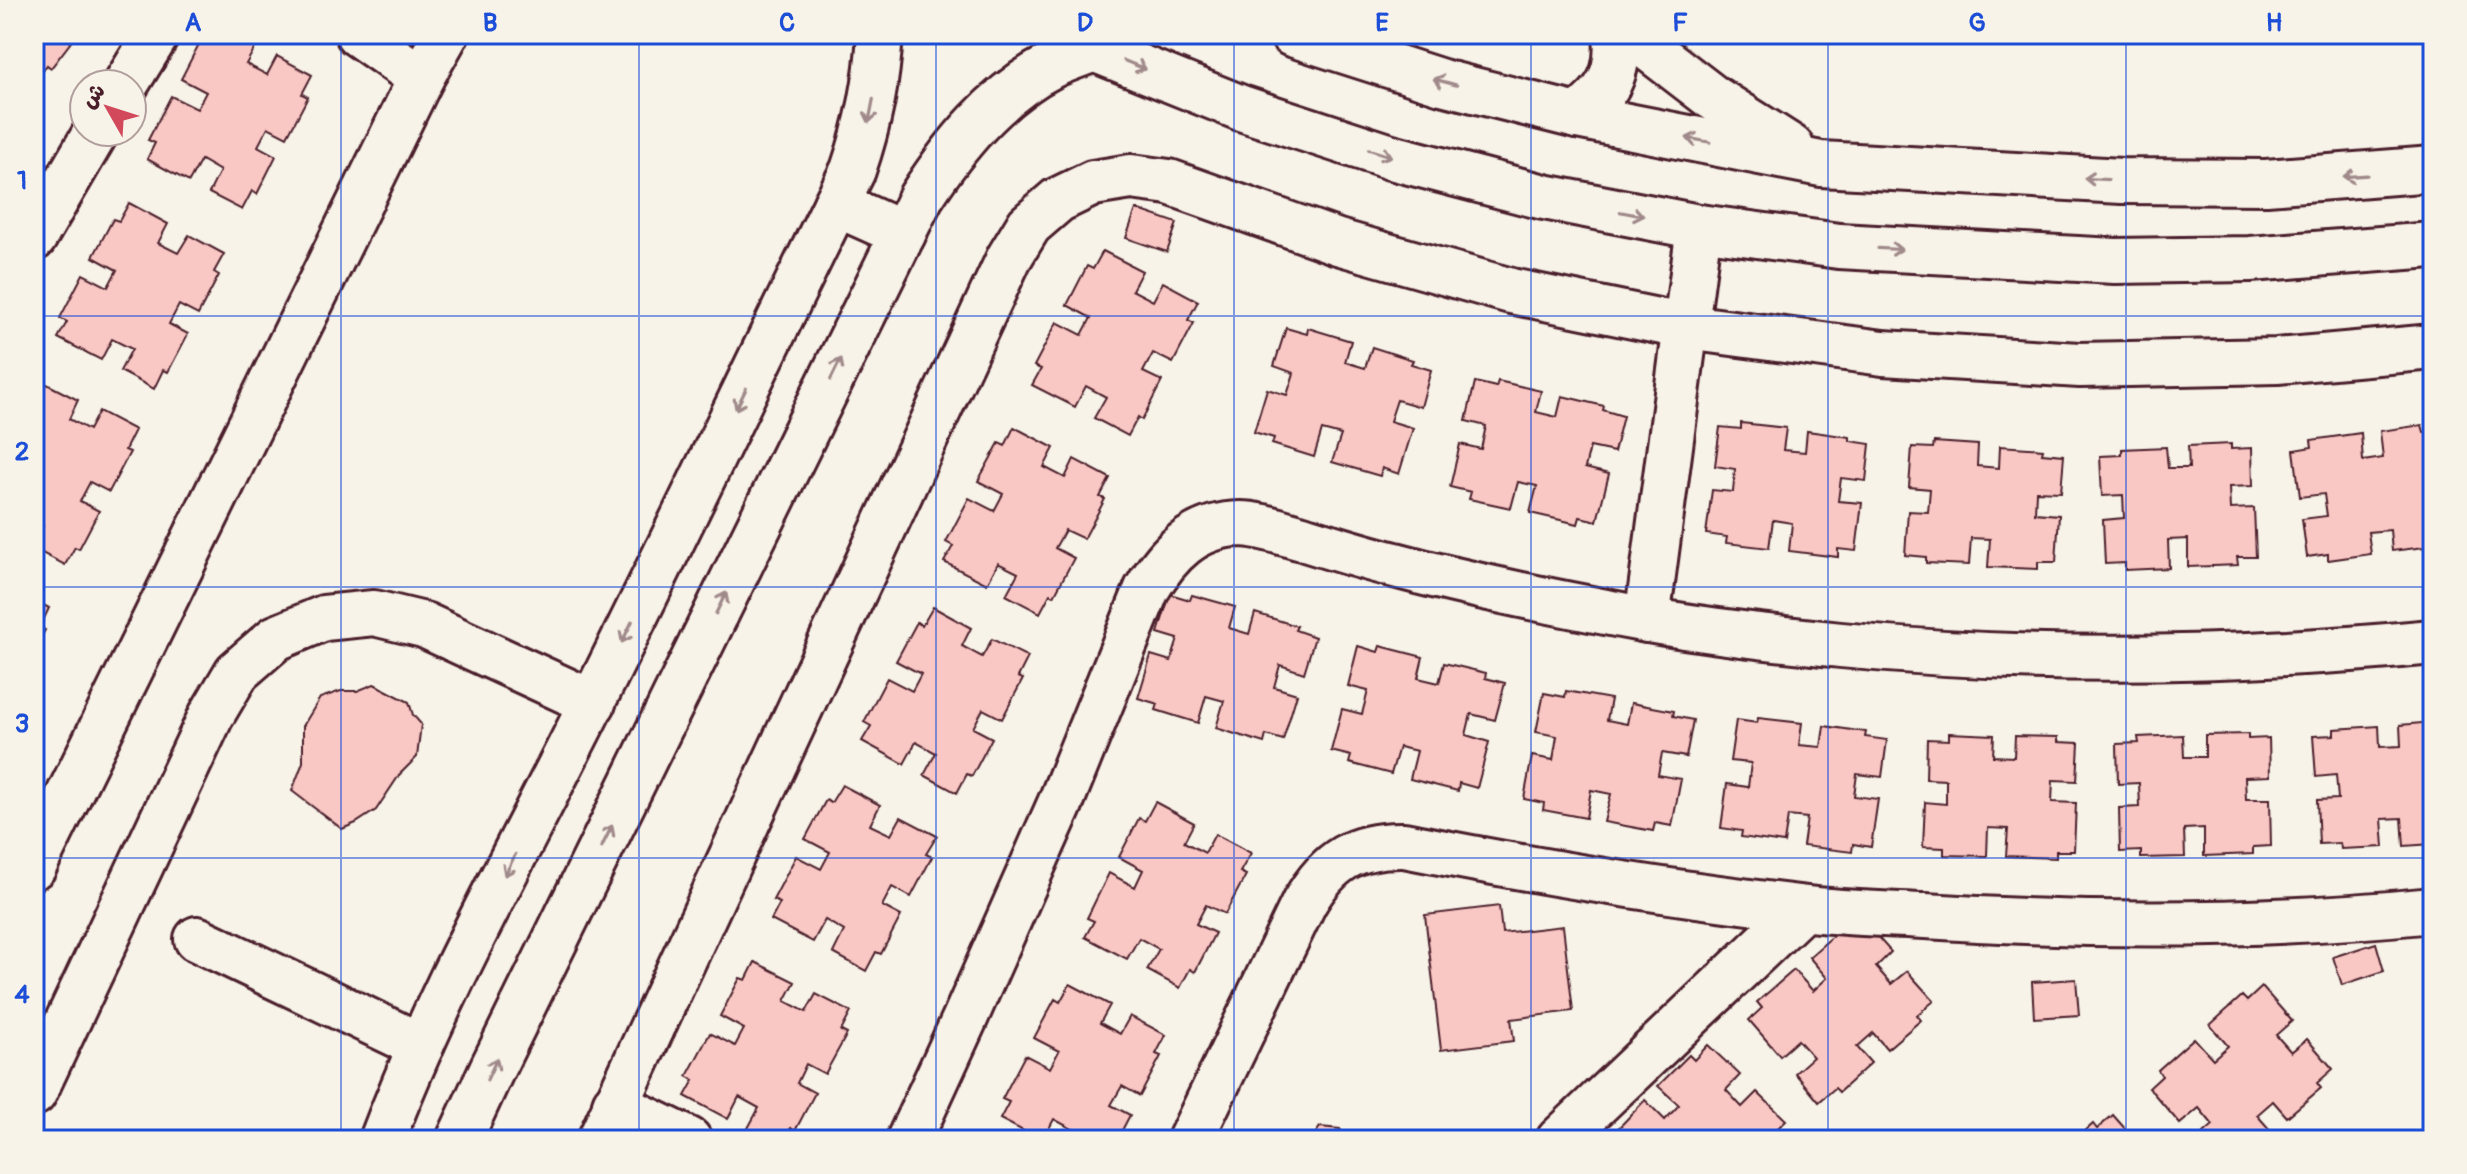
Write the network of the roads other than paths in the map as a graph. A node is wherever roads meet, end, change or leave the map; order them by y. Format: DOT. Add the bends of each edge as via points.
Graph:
graph roads {
  1 [pos="157,34"];
  2 [pos="358,34"];
  3 [pos="446,34"];
  4 [pos="880,34"];
  5 [pos="1292,34"];
  6 [pos="1616,34"];
  7 [pos="1630,34"];
  8 [pos="1079,42"];
  9 [pos="136,68"];
  10 [pos="421,78"];
  11 [pos="1577,116"];
  12 [pos="87,148"];
  13 [pos="1821,164"];
  14 [pos="2433,169"];
  15 [pos="836,204"];
  16 [pos="1699,227"];
  17 [pos="903,234"];
  18 [pos="34,238"];
  19 [pos="2433,245"];
  20 [pos="1687,327"];
  21 [pos="2433,347"];
  22 [pos="1647,620"];
  23 [pos="2433,642"];
  24 [pos="593,703"];
  25 [pos="34,866"];
  26 [pos="1802,909"];
  27 [pos="2433,910"];
  28 [pos="197,939"];
  29 [pos="421,1046"];
  30 [pos="34,1093"];
  31 [pos="608,1122"];
  32 [pos="382,1140"];
  33 [pos="459,1140"];
  34 [pos="689,1140"];
  35 [pos="909,1140"];
  36 [pos="1190,1140"];
  37 [pos="1559,1140"];
  1 -- 9 [label="street"];
  2 -- 10 [label="street"];
  3 -- 10 [label="street"];
  4 -- 15 [label="street, one-way" via="868,125"];
  11 -- 5 [label="street, one-way" via="1442,82"];
  6 -- 11 [label="street" via="1611,82"];
  7 -- 13 [label="street" via="1712,97"];
  8 -- 16 [label="street, one-way" via="1241,108 1391,157 1544,197"];
  8 -- 17 [label="street" via="977,122 921,197"];
  10 -- 25 [label="street"];
  13 -- 11 [label="street, one-way"];
  12 -- 18 [label="street"];
  14 -- 13 [label="street, one-way" via="2250,182 2122,181"];
  15 -- 17 [label="street"];
  15 -- 24 [label="street, one-way"];
  16 -- 19 [label="street, one-way" via="1839,246 2115,261 2250,259"];
  16 -- 20 [label="street"];
  33 -- 17 [label="street, one-way"];
  20 -- 21 [label="street" via="1883,353 2080,365 2277,361"];
  20 -- 22 [label="street"];
  20 -- 31 [label="street" via="1511,291 1338,242 1169,182 1131,177 1093,183 1058,200 1029,225 1009,258"];
  22 -- 23 [label="street" via="1917,652 2053,659 2325,653"];
  22 -- 35 [label="street" via="1395,565 1271,529 1241,524 1211,529 1184,542 1162,563 1147,589 1060,804"];
  24 -- 29 [label="street, one-way"];
  24 -- 30 [label="street" via="424,625 374,613 324,618 276,638 237,672 211,716"];
  26 -- 27 [label="street" via="1992,921 2181,924"];
  26 -- 36 [label="street" via="1590,880 1404,845 1355,852 1316,882"];
  26 -- 37 [label="street"];
  28 -- 29 [label="street"];
  29 -- 32 [label="street"];
  31 -- 34 [label="street"];
}
